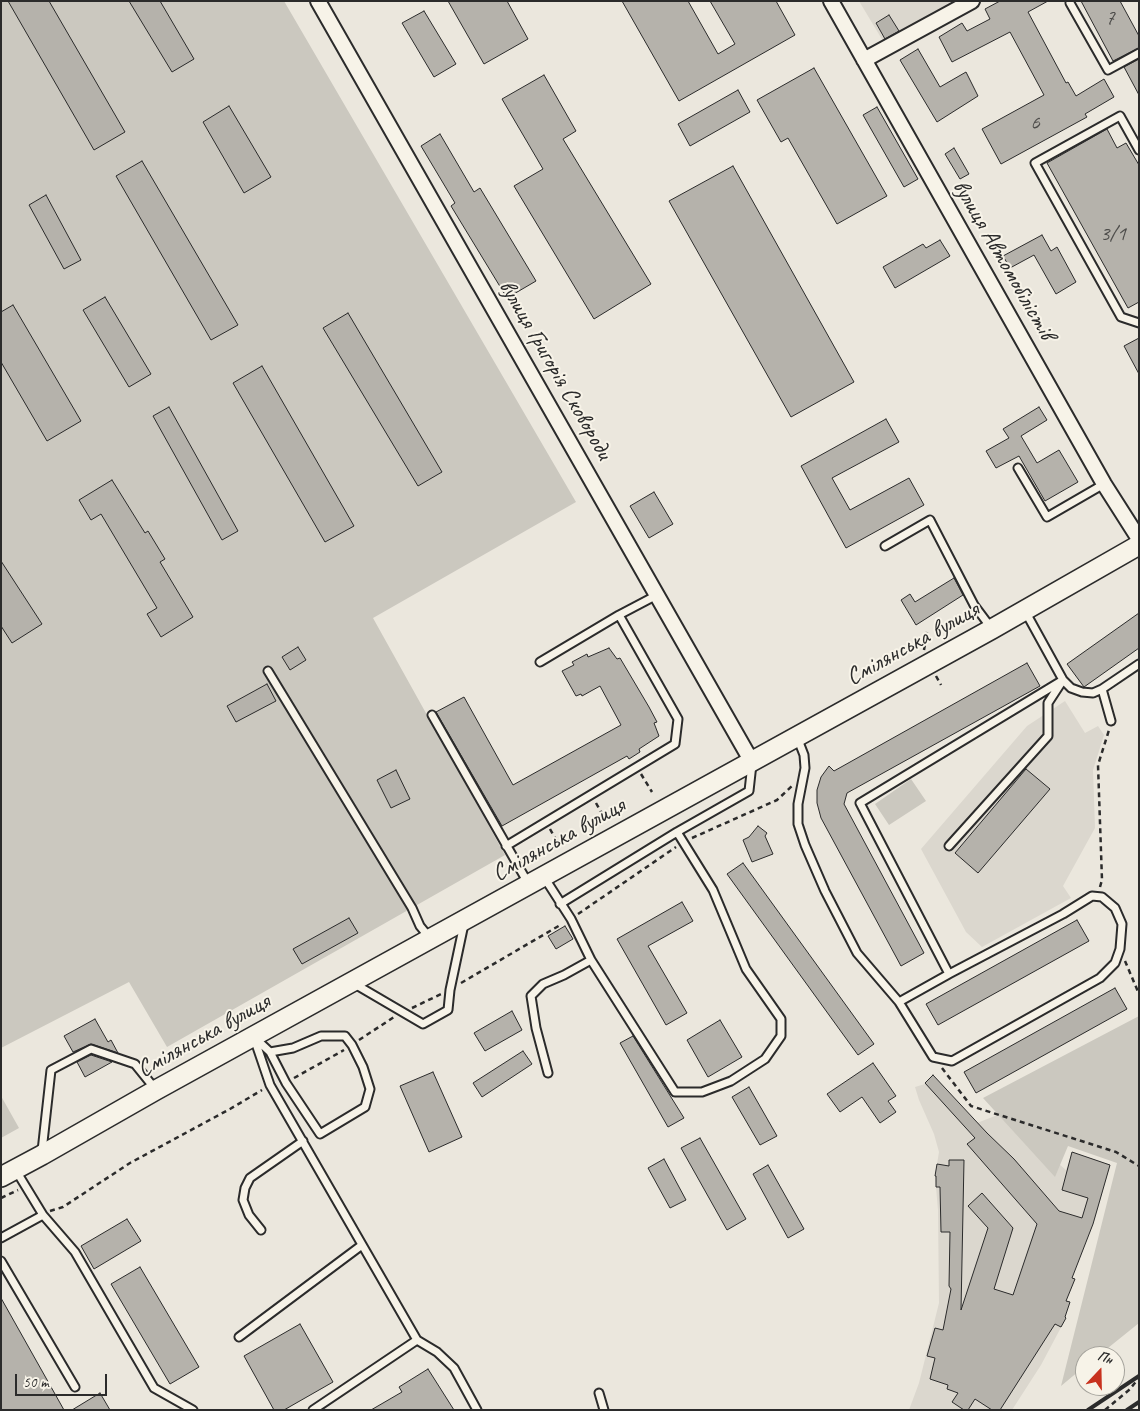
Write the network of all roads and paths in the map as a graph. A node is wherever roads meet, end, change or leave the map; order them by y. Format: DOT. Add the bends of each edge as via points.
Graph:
graph roads {
  1 [pos="318,1"];
  2 [pos="831,1"];
  3 [pos="972,1"];
  4 [pos="1070,4"];
  5 [pos="1139,53"];
  6 [pos="864,60"];
  7 [pos="1139,150"];
  8 [pos="1139,323"];
  9 [pos="1018,468"];
  10 [pos="1104,484"];
  11 [pos="1139,539"];
  12 [pos="1139,545"];
  13 [pos="885,546"];
  14 [pos="658,595"];
  15 [pos="1025,611"];
  16 [pos="619,616"];
  17 [pos="992,629"];
  18 [pos="927,632"];
  19 [pos="923,654"];
  20 [pos="540,662"];
  21 [pos="1139,664"];
  22 [pos="268,671"];
  23 [pos="935,675"];
  24 [pos="1063,680"];
  25 [pos="941,685"];
  26 [pos="1102,689"];
  27 [pos="432,715"];
  28 [pos="1111,721"];
  29 [pos="797,737"];
  30 [pos="752,762"];
  31 [pos="636,768"];
  32 [pos="805,768"];
  33 [pos="652,792"];
  34 [pos="591,795"];
  35 [pos="605,819"];
  36 [pos="546,822"];
  37 [pos="677,832"];
  38 [pos="682,842"];
  39 [pos="506,846"];
  40 [pos="559,846"];
  41 [pos="949,846"];
  42 [pos="537,881"];
  43 [pos="1097,896"];
  44 [pos="560,904"];
  45 [pos="571,919"];
  46 [pos="465,921"];
  47 [pos="431,940"];
  48 [pos="1120,949"];
  49 [pos="591,960"];
  50 [pos="949,974"];
  51 [pos="353,983"];
  52 [pos="450,990"];
  53 [pos="1139,994"];
  54 [pos="899,1002"];
  55 [pos="402,1013"];
  56 [pos="254,1038"];
  57 [pos="352,1045"];
  58 [pos="270,1052"];
  59 [pos="933,1057"];
  60 [pos="548,1073"];
  61 [pos="286,1083"];
  62 [pos="270,1085"];
  63 [pos="156,1090"];
  64 [pos="303,1141"];
  65 [pos="42,1155"];
  66 [pos="1139,1166"];
  67 [pos="8,1173"];
  68 [pos="26,1186"];
  69 [pos="1,1198"];
  70 [pos="43,1215"];
  71 [pos="262,1230"];
  72 [pos="1,1238"];
  73 [pos="362,1245"];
  74 [pos="1,1261"];
  75 [pos="239,1337"];
  76 [pos="417,1340"];
  77 [pos="1139,1378"];
  78 [pos="75,1387"];
  79 [pos="599,1394"];
  80 [pos="192,1410"];
  81 [pos="313,1410"];
  82 [pos="477,1410"];
  83 [pos="604,1410"];
  84 [pos="1105,1410"];
  1 -- 14 [label="street, вулиця Григорія Сковороди"];
  2 -- 6 [label="street, вулиця Автомобілістів"];
  3 -- 6 [label="street"];
  4 -- 5 [label="lane" via="1108,70"];
  6 -- 10 [label="street, вулиця Автомобілістів"];
  7 -- 8 [label="lane" via="1120,116 1035,163 1120,317"];
  9 -- 10 [label="lane" via="1047,517"];
  10 -- 11 [label="street, вулиця Автомобілістів"];
  12 -- 15 [label="main road, Смілянська вулиця"];
  13 -- 17 [label="lane" via="930,520 974,605"];
  14 -- 16 [label="lane"];
  14 -- 30 [label="street, вулиця Григорія Сковороди"];
  15 -- 17 [label="main road, Смілянська вулиця"];
  15 -- 24 [label="lane"];
  16 -- 20 [label="lane"];
  16 -- 31 [label="lane" via="678,719 676,744"];
  17 -- 29 [label="main road, Смілянська вулиця"];
  18 -- 19 [label="path"];
  21 -- 26 [label="lane"];
  22 -- 47 [label="lane"];
  23 -- 25 [label="path"];
  24 -- 26 [label="lane" via="1082,692 1094,693"];
  24 -- 41 [label="lane" via="1048,704 1048,736"];
  24 -- 50 [label="lane" via="860,802"];
  26 -- 28 [label="lane"];
  27 -- 39 [label="lane"];
  28 -- 43 [label="path" via="1098,765 1102,880"];
  29 -- 30 [label="main road, Смілянська вулиця"];
  29 -- 32 [label="lane"];
  30 -- 37 [label="lane" via="749,791"];
  30 -- 42 [label="main road, Смілянська вулиця"];
  31 -- 33 [label="path"];
  31 -- 34 [label="lane"];
  32 -- 38 [label="path" via="795,784 777,800"];
  32 -- 54 [label="lane" via="798,804 798,824 805,845 857,953"];
  34 -- 35 [label="path"];
  34 -- 36 [label="lane"];
  36 -- 39 [label="lane"];
  36 -- 40 [label="path"];
  37 -- 38 [label="lane"];
  37 -- 44 [label="lane"];
  38 -- 45 [label="path"];
  38 -- 49 [label="lane" via="713,890 746,969 781,1019 781,1036 765,1058 731,1081 702,1092 675,1092"];
  39 -- 42 [label="lane"];
  42 -- 44 [label="lane"];
  42 -- 46 [label="main road, Смілянська вулиця"];
  43 -- 48 [label="lane" via="1115,908 1122,924"];
  43 -- 50 [label="lane"];
  44 -- 45 [label="lane"];
  45 -- 49 [label="lane"];
  45 -- 52 [label="path"];
  46 -- 47 [label="main road, Смілянська вулиця"];
  46 -- 52 [label="lane"];
  47 -- 51 [label="main road, Смілянська вулиця"];
  48 -- 53 [label="path"];
  48 -- 59 [label="lane" via="1115,963 1100,978 952,1061"];
  49 -- 60 [label="lane" via="543,984 531,996"];
  50 -- 54 [label="lane"];
  51 -- 55 [label="lane"];
  51 -- 56 [label="main road, Смілянська вулиця"];
  52 -- 55 [label="path"];
  52 -- 55 [label="lane" via="448,1010 423,1024"];
  54 -- 59 [label="lane"];
  55 -- 57 [label="path"];
  56 -- 58 [label="lane"];
  56 -- 62 [label="lane"];
  56 -- 63 [label="main road, Смілянська вулиця"];
  57 -- 58 [label="lane" via="344,1036 321,1036 293,1048"];
  57 -- 61 [label="path"];
  57 -- 61 [label="lane" via="370,1089 365,1107 320,1134"];
  58 -- 61 [label="lane"];
  59 -- 66 [label="path" via="971,1106 1116,1152"];
  62 -- 64 [label="lane"];
  62 -- 70 [label="path" via="130,1163 63,1207"];
  63 -- 65 [label="main road, Смілянська вулиця"];
  63 -- 65 [label="lane" via="135,1064 90,1049 51,1070"];
  64 -- 71 [label="lane" via="250,1178 245,1188 243,1200 246,1208"];
  64 -- 73 [label="lane"];
  65 -- 67 [label="main road, Смілянська вулиця"];
  67 -- 68 [label="lane"];
  68 -- 69 [label="path"];
  68 -- 70 [label="lane"];
  70 -- 72 [label="lane"];
  70 -- 80 [label="lane" via="76,1252 154,1388"];
  73 -- 75 [label="lane"];
  73 -- 76 [label="lane"];
  74 -- 78 [label="lane"];
  76 -- 81 [label="lane"];
  76 -- 82 [label="lane" via="454,1368"];
  77 -- 84 [label="path"];
  79 -- 83 [label="lane"];
}
